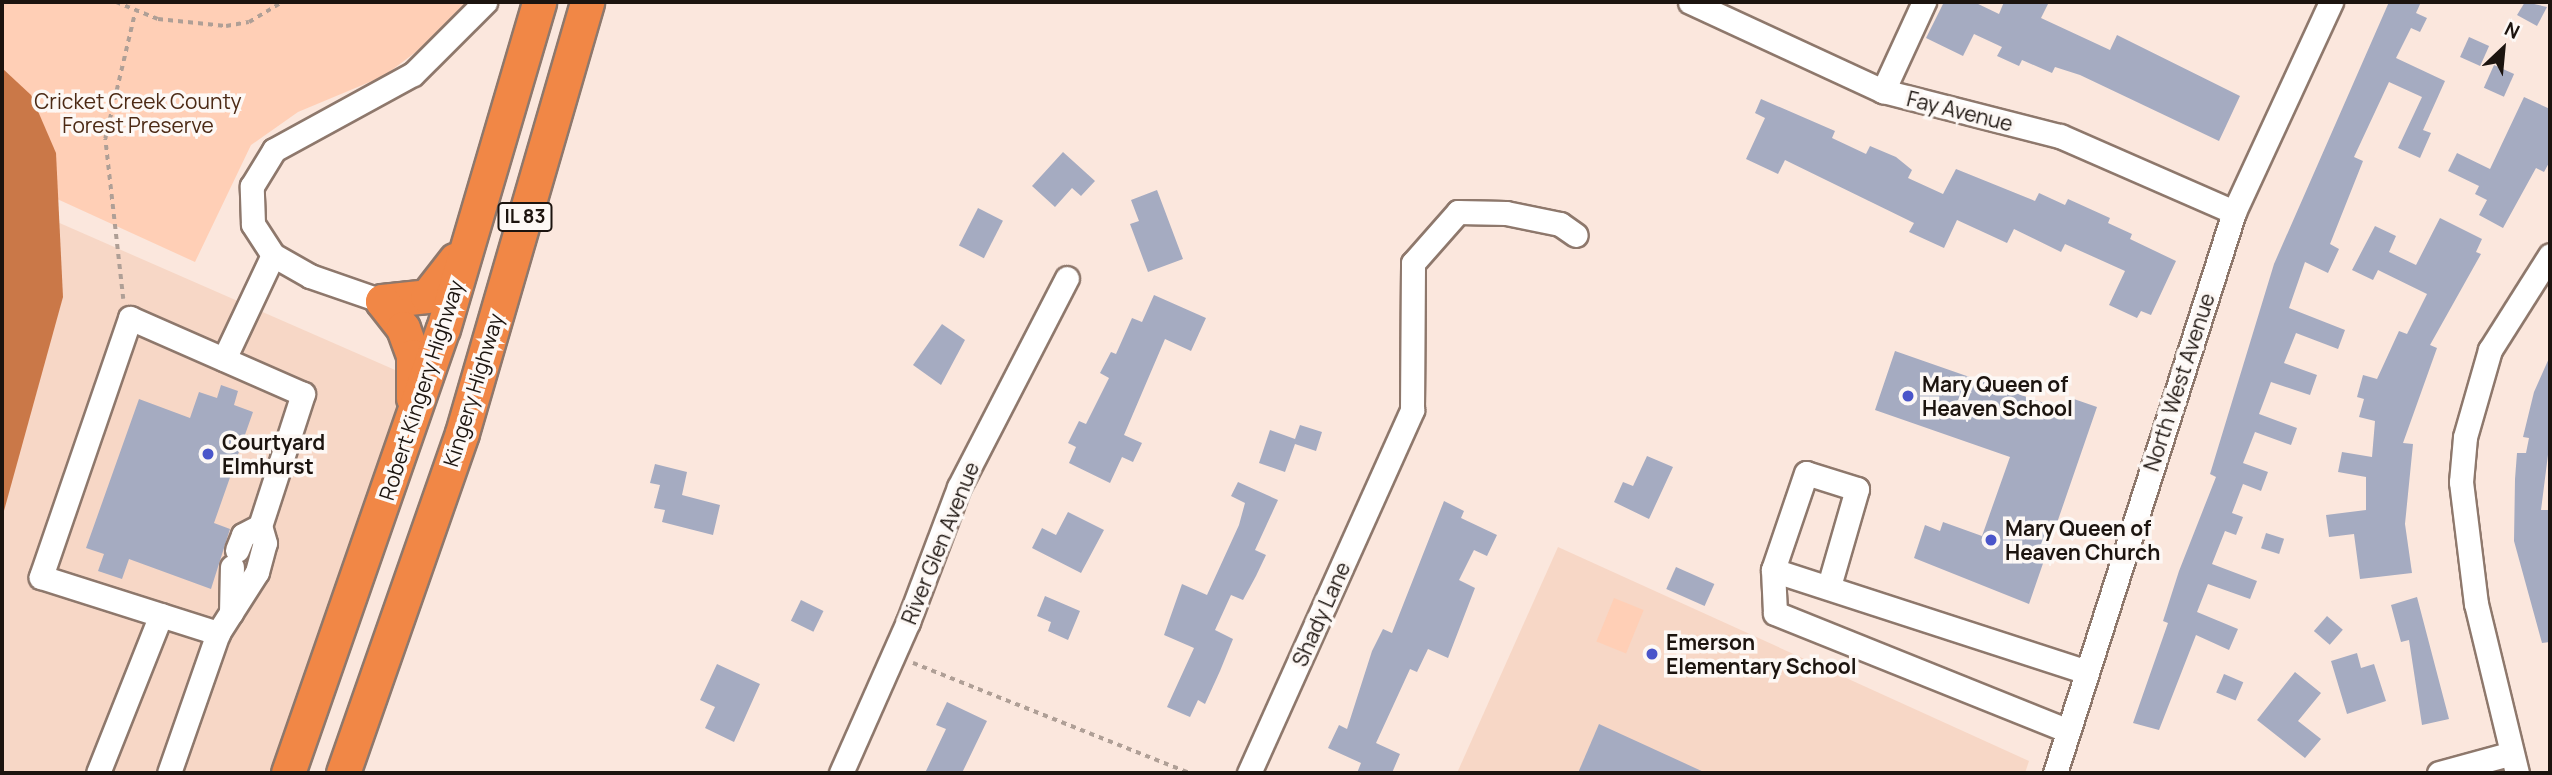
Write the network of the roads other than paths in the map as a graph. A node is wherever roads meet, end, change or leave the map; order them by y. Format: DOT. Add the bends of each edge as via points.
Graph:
graph roads {
  1 [pos="485,2"];
  2 [pos="539,2"];
  3 [pos="587,2"];
  4 [pos="1690,2"];
  5 [pos="1924,2"];
  6 [pos="2331,2"];
  7 [pos="1883,91"];
  8 [pos="2234,212"];
  9 [pos="477,213"];
  10 [pos="1576,235"];
  11 [pos="274,255"];
  12 [pos="2550,255"];
  13 [pos="1067,278"];
  14 [pos="382,301"];
  15 [pos="224,359"];
  16 [pos="414,417"];
  17 [pos="260,526"];
  18 [pos="1773,570"];
  19 [pos="1829,586"];
  20 [pos="231,613"];
  21 [pos="161,615"];
  22 [pos="218,633"];
  23 [pos="2087,672"];
  24 [pos="2068,731"];
  25 [pos="2513,763"];
  26 [pos="98,773"];
  27 [pos="169,773"];
  28 [pos="288,773"];
  29 [pos="343,773"];
  30 [pos="841,773"];
  31 [pos="1249,773"];
  32 [pos="2055,773"];
  33 [pos="2440,773"];
  1 -- 11 [label="street" via="413,74 274,150 258,170 250,207 260,239"];
  2 -- 9 [label="highway, Robert Kingery Highway / IL 83"];
  3 -- 29 [label="highway, Kingery Highway / IL 83" via="462,433"];
  4 -- 7 [label="street, Fay Avenue"];
  5 -- 7 [label="street"];
  6 -- 8 [label="street, North West Avenue"];
  7 -- 8 [label="street, Fay Avenue" via="2060,136"];
  8 -- 23 [label="street, North West Avenue"];
  9 -- 14 [label="highway" via="440,287 427,296"];
  9 -- 16 [label="highway, Robert Kingery Highway / IL 83"];
  10 -- 31 [label="street, Shady Lane" via="1560,223 1506,213 1458,212 1413,263 1412,410"];
  11 -- 14 [label="street" via="310,276"];
  11 -- 15 [label="street"];
  12 -- 25 [label="street" via="2490,350 2465,437 2461,482 2474,592"];
  13 -- 30 [label="street, River Glen Avenue" via="959,487 894,654"];
  14 -- 16 [label="highway" via="403,328 413,356"];
  15 -- 17 [label="street" via="303,394"];
  15 -- 21 [label="street" via="131,318 41,576"];
  16 -- 28 [label="highway, Robert Kingery Highway / IL 83"];
  17 -- 20 [label="street" via="265,543 257,572"];
  17 -- 20 [label="street" via="243,535 234,558"];
  18 -- 19 [label="street"];
  18 -- 19 [label="street" via="1806,473 1857,489"];
  18 -- 24 [label="street" via="1775,614"];
  19 -- 23 [label="street"];
  20 -- 22 [label="street"];
  21 -- 22 [label="street"];
  21 -- 26 [label="street"];
  22 -- 27 [label="street"];
  23 -- 24 [label="street, North West Avenue"];
  24 -- 32 [label="street, North West Avenue"];
  25 -- 33 [label="street"];
}
